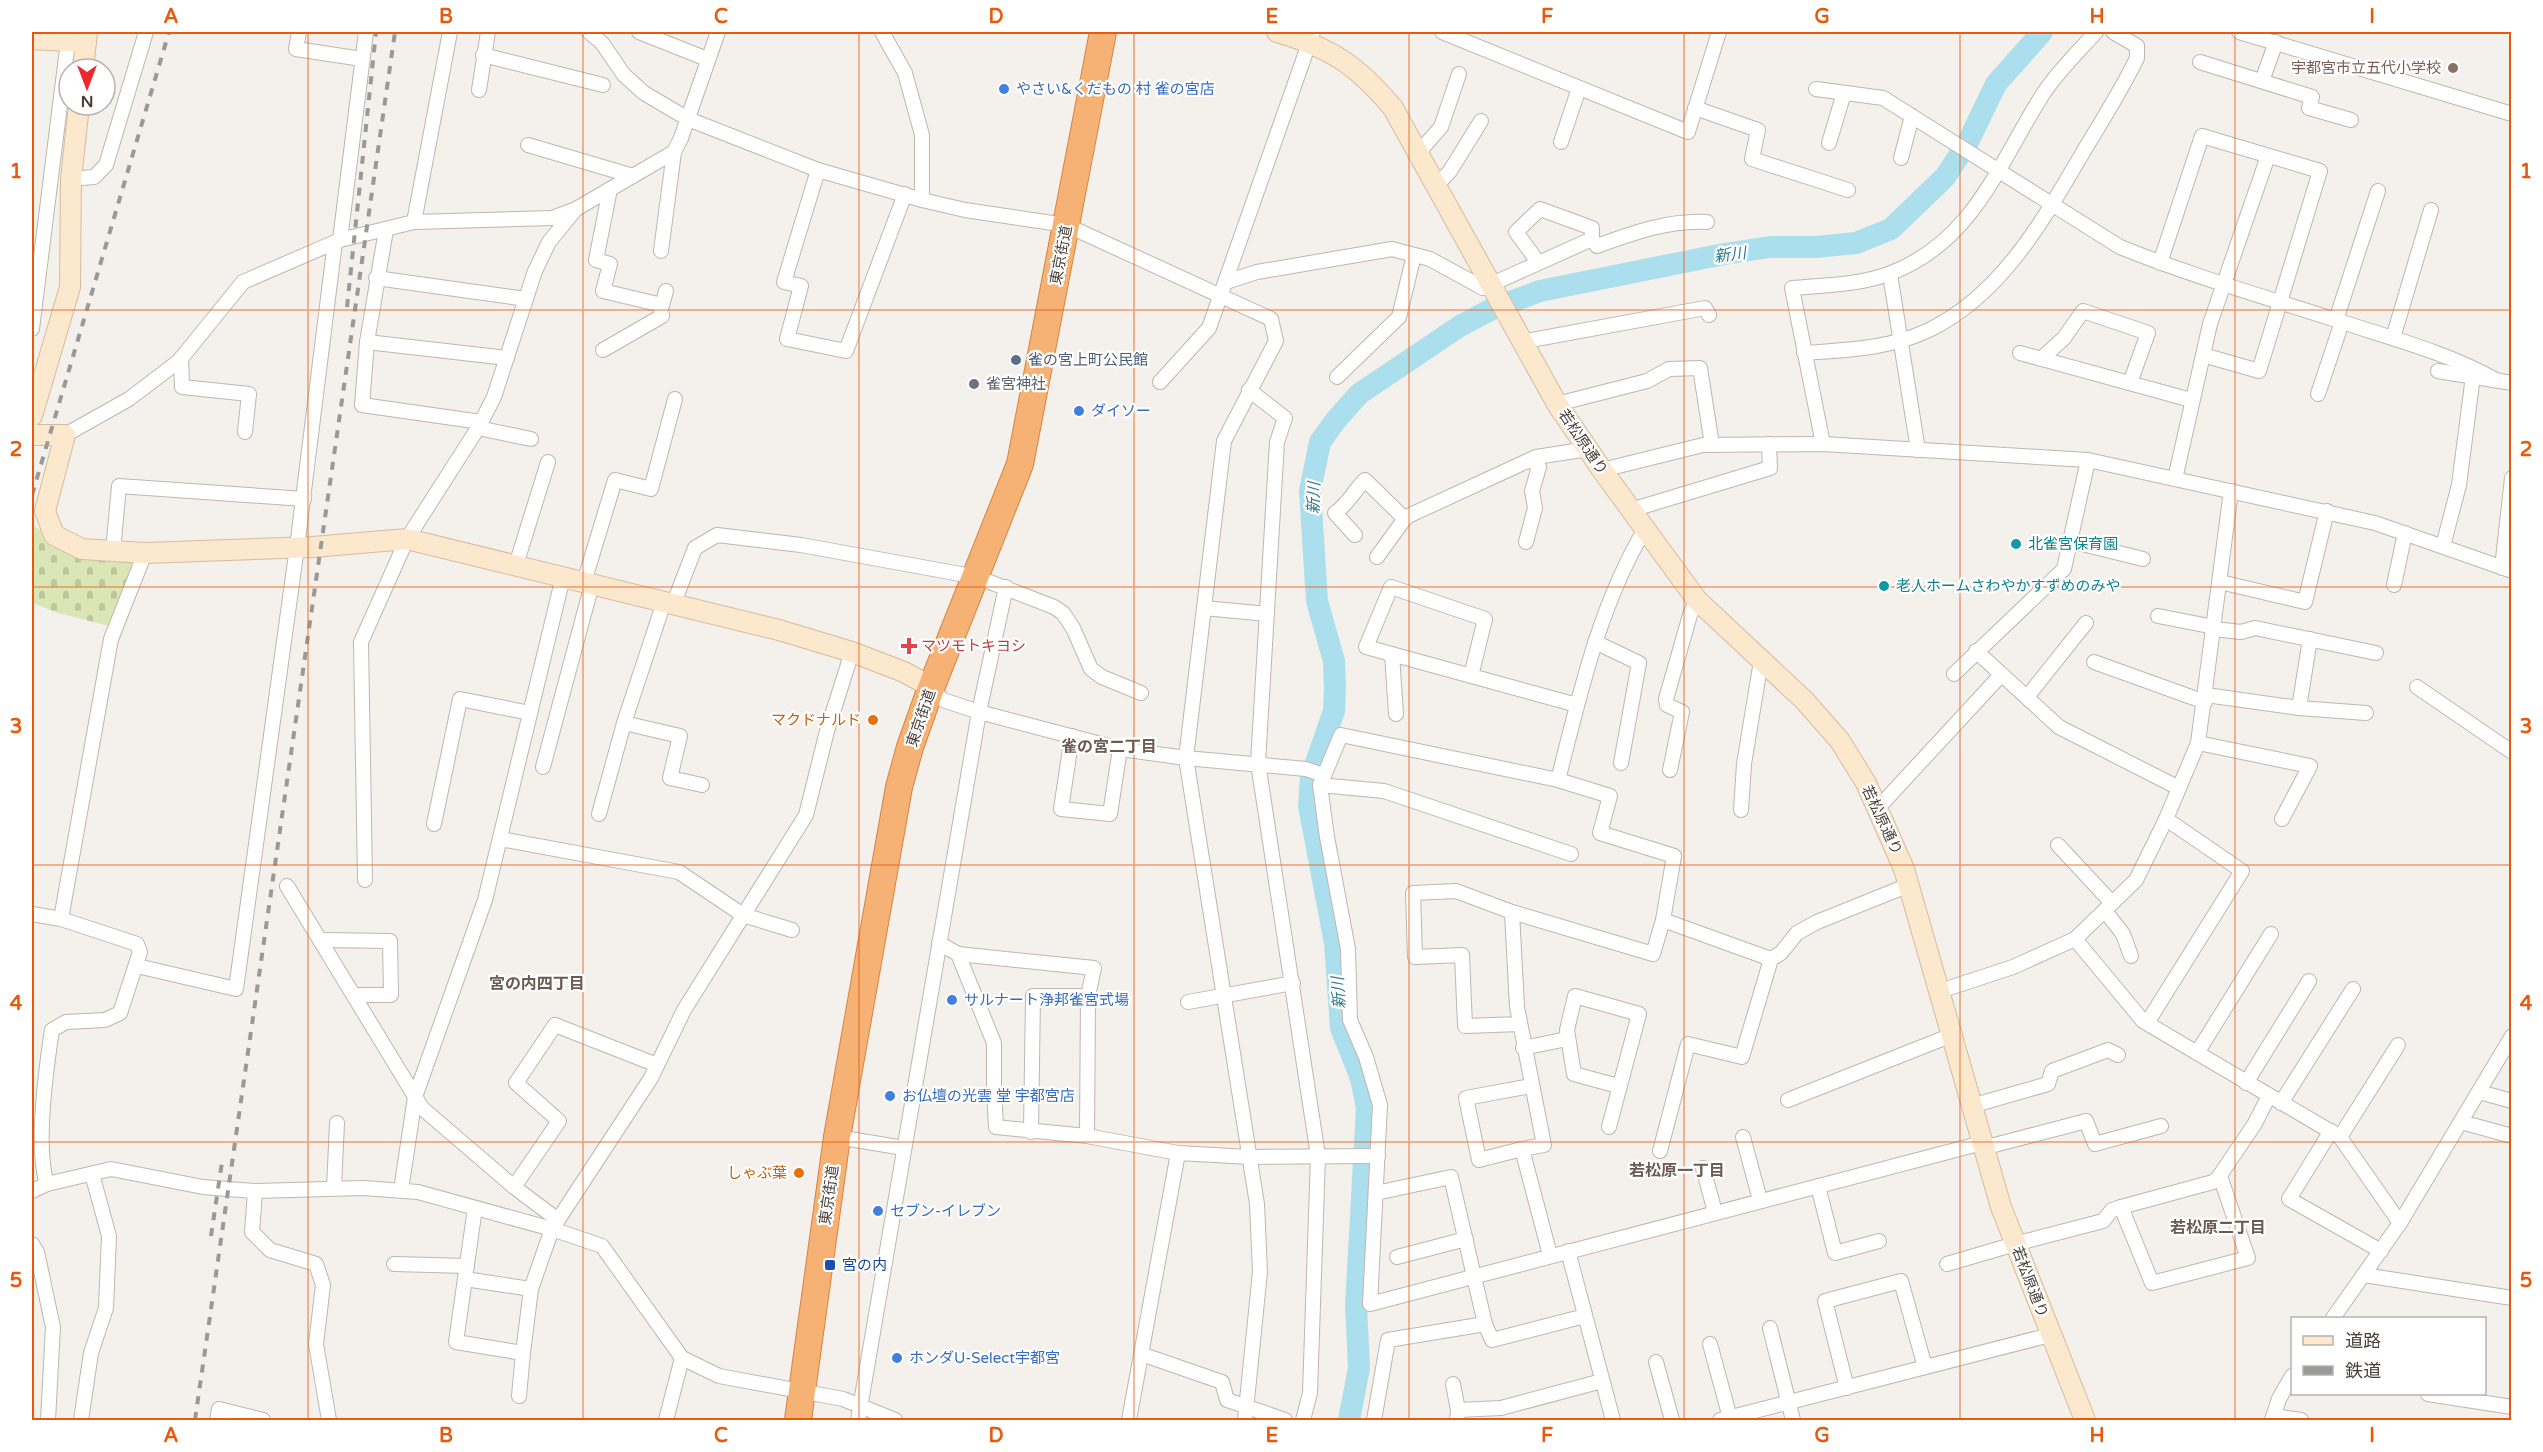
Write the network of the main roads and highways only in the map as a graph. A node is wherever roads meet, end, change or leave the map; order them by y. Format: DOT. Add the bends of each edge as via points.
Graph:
graph roads {
  1 [pos="1103,32"];
  2 [pos="798,1420"];
  1 -- 2 [label="highway, 東京街道" via="1024,447 931,688 899,787 837,1137"];
}
